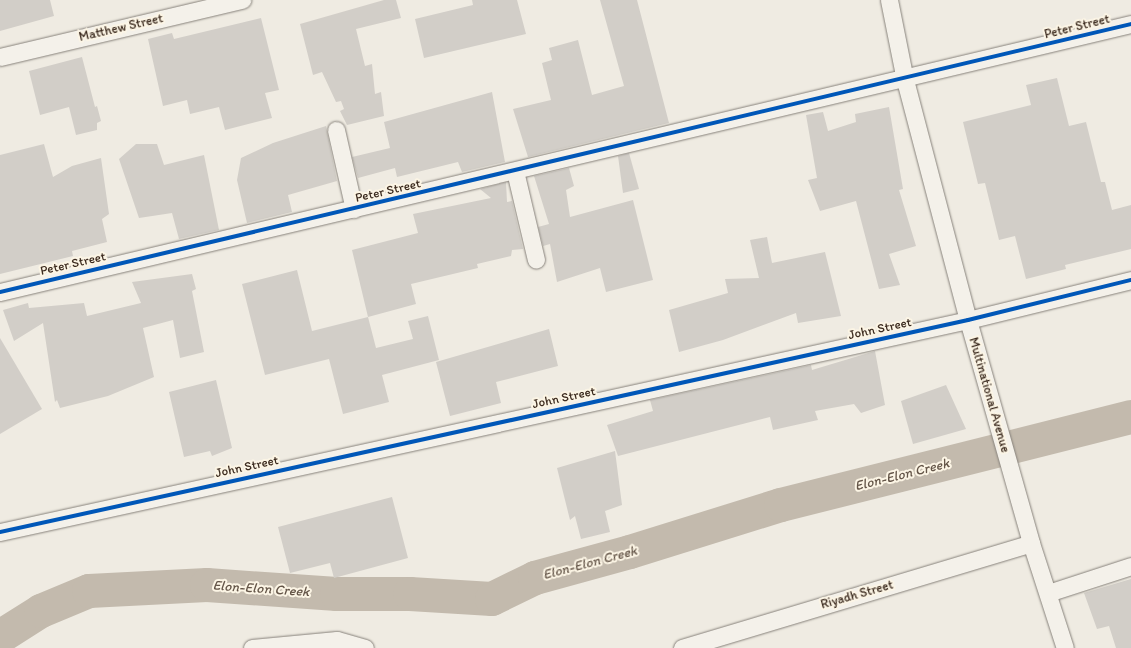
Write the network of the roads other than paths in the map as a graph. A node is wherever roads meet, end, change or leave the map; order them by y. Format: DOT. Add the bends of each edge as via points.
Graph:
graph roads {
  1 [pos="242,0"];
  2 [pos="889,0"];
  3 [pos="1131,24"];
  4 [pos="0,57"];
  5 [pos="905,80"];
  6 [pos="336,130"];
  7 [pos="515,171"];
  8 [pos="354,209"];
  9 [pos="536,260"];
  10 [pos="1131,280"];
  11 [pos="0,292"];
  12 [pos="968,320"];
  13 [pos="0,532"];
  14 [pos="1031,544"];
  15 [pos="1131,566"];
  16 [pos="1048,593"];
  17 [pos="252,648"];
  18 [pos="365,648"];
  19 [pos="682,648"];
  20 [pos="1065,648"];
  1 -- 4 [label="street, Matthew Street"];
  2 -- 5 [label="street, Multinational Avenue"];
  3 -- 5 [label="street, Peter Street"];
  5 -- 7 [label="street, Peter Street"];
  5 -- 12 [label="street, Multinational Avenue"];
  6 -- 8 [label="street"];
  7 -- 8 [label="street, Peter Street"];
  7 -- 9 [label="street"];
  8 -- 11 [label="street, Peter Street"];
  10 -- 12 [label="street, John Street"];
  12 -- 13 [label="street, John Street"];
  12 -- 14 [label="street, Multinational Avenue"];
  14 -- 16 [label="street, Multinational Avenue"];
  14 -- 19 [label="street, Riyadh Street"];
  15 -- 16 [label="street"];
  16 -- 20 [label="street, Multinational Avenue"];
  17 -- 18 [label="street" via="337,640"];
}
